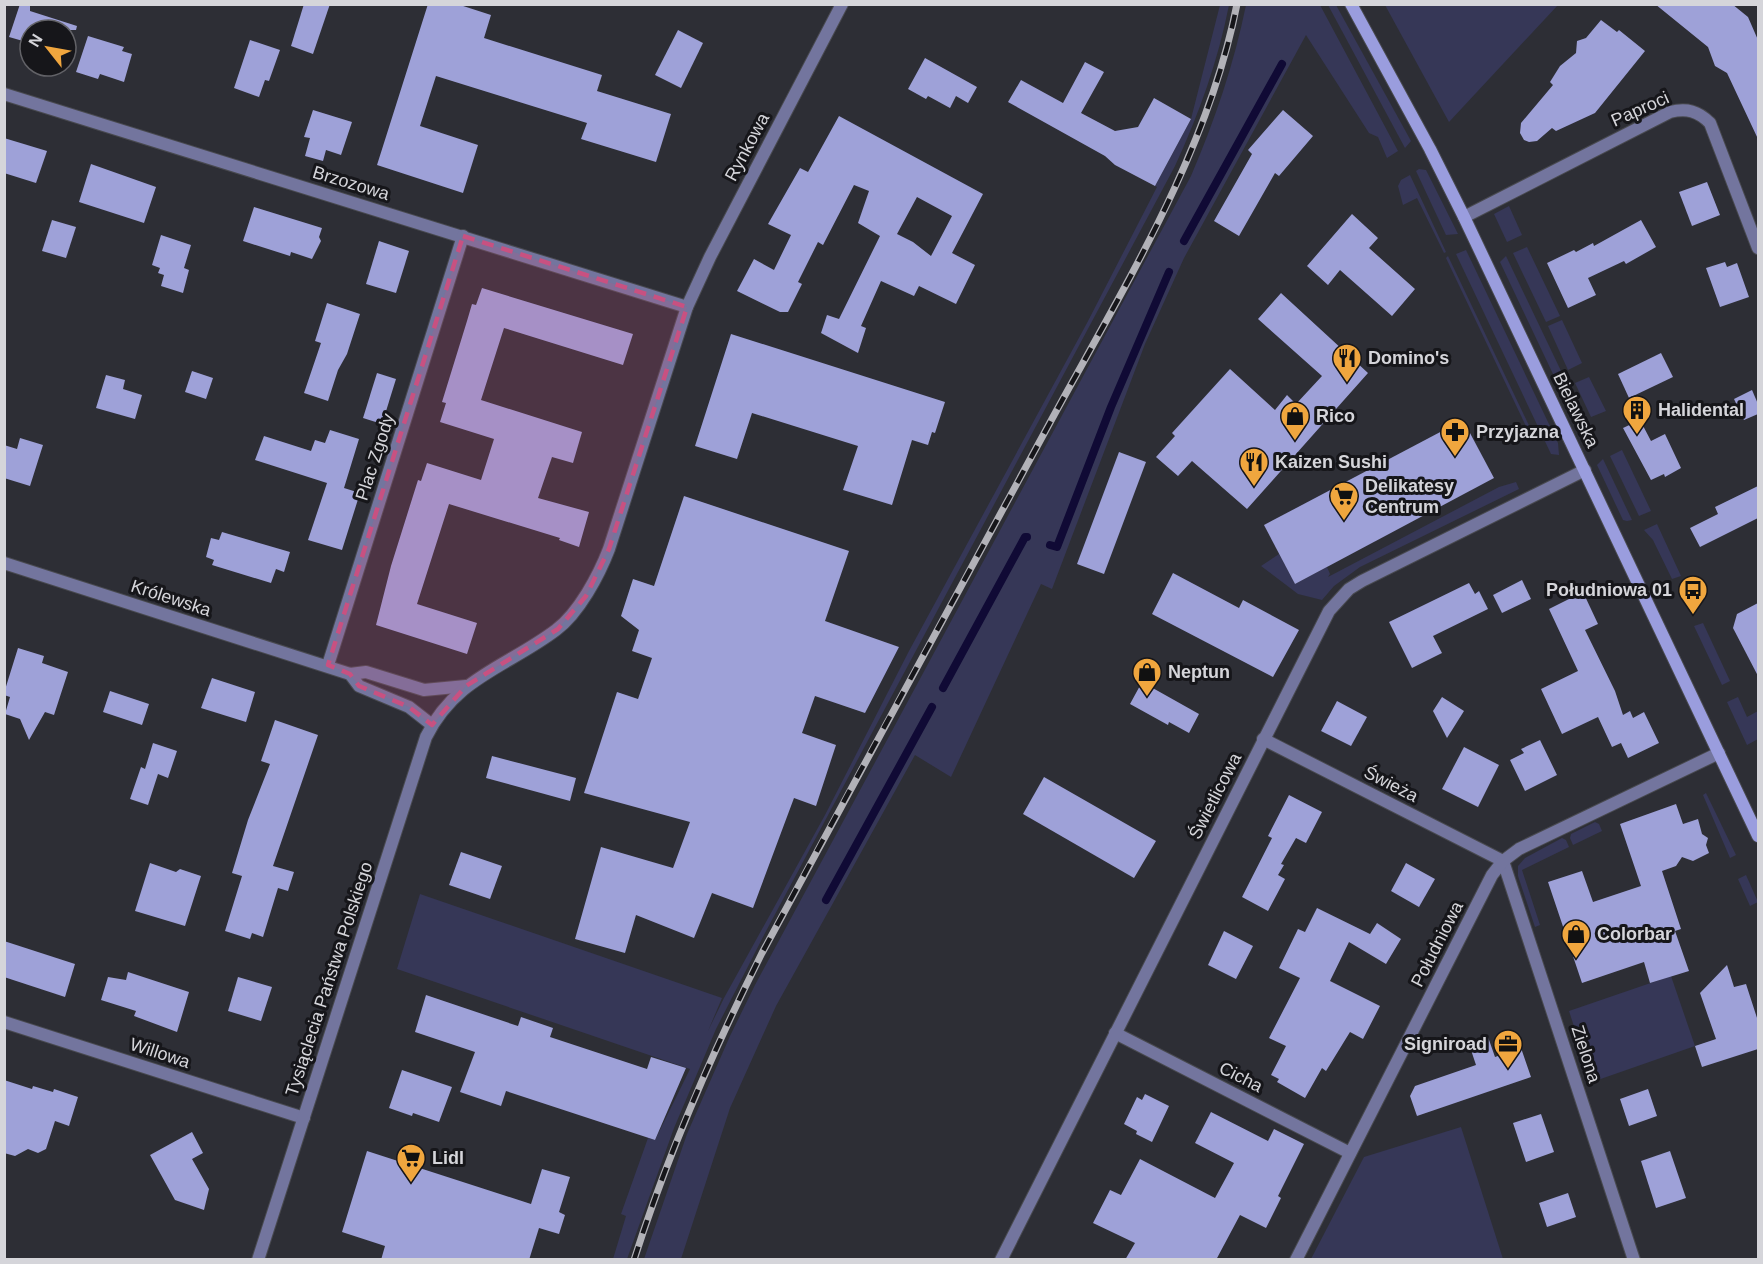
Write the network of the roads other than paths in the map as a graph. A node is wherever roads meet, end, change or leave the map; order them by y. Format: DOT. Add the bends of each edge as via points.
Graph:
graph roads {
  1 [pos="842,4"];
  2 [pos="1351,4"];
  3 [pos="4,94"];
  4 [pos="1464,217"];
  5 [pos="463,236"];
  6 [pos="1758,248"];
  7 [pos="687,307"];
  8 [pos="1585,470"];
  9 [pos="4,563"];
  10 [pos="328,665"];
  11 [pos="350,674"];
  12 [pos="466,686"];
  13 [pos="432,725"];
  14 [pos="1263,739"];
  15 [pos="1719,753"];
  16 [pos="1758,836"];
  17 [pos="1503,861"];
  18 [pos="4,1022"];
  19 [pos="1115,1034"];
  20 [pos="304,1118"];
  21 [pos="1350,1153"];
  22 [pos="258,1260"];
  23 [pos="1001,1260"];
  24 [pos="1296,1260"];
  25 [pos="1634,1260"];
  1 -- 7 [label="street, Rynkowa"];
  2 -- 4 [label="street, Bielawska"];
  3 -- 5 [label="street, Brzozowa"];
  4 -- 6 [label="street, Paproci" via="1670,112 1692,111 1710,123"];
  4 -- 8 [label="street, Bielawska"];
  5 -- 7 [label="street, Brzozowa"];
  5 -- 10 [label="street, Plac Zgody"];
  7 -- 12 [label="street" via="600,573 558,629"];
  8 -- 14 [label="street, Świetlicowa" via="1348,589 1324,619"];
  8 -- 15 [label="street, Bielawska"];
  9 -- 10 [label="street, Królewska"];
  10 -- 11 [label="street"];
  11 -- 12 [label="street" via="366,672 424,690"];
  11 -- 13 [label="street" via="359,686 409,707"];
  12 -- 13 [label="street, Tysiąclecia Państwa Polskiego"];
  13 -- 20 [label="street, Tysiąclecia Państwa Polskiego" via="417,760"];
  14 -- 17 [label="street, Świeża"];
  14 -- 19 [label="street, Świetlicowa"];
  15 -- 16 [label="street, Bielawska"];
  15 -- 17 [label="street, Południowa" via="1519,849"];
  17 -- 21 [label="street, Południowa" via="1492,875"];
  17 -- 25 [label="street, Zielona"];
  18 -- 20 [label="street, Willowa"];
  19 -- 21 [label="street, Cicha"];
  19 -- 23 [label="street, Świetlicowa"];
  20 -- 22 [label="street, Tysiąclecia Państwa Polskiego"];
  21 -- 24 [label="street, Południowa"];
}
